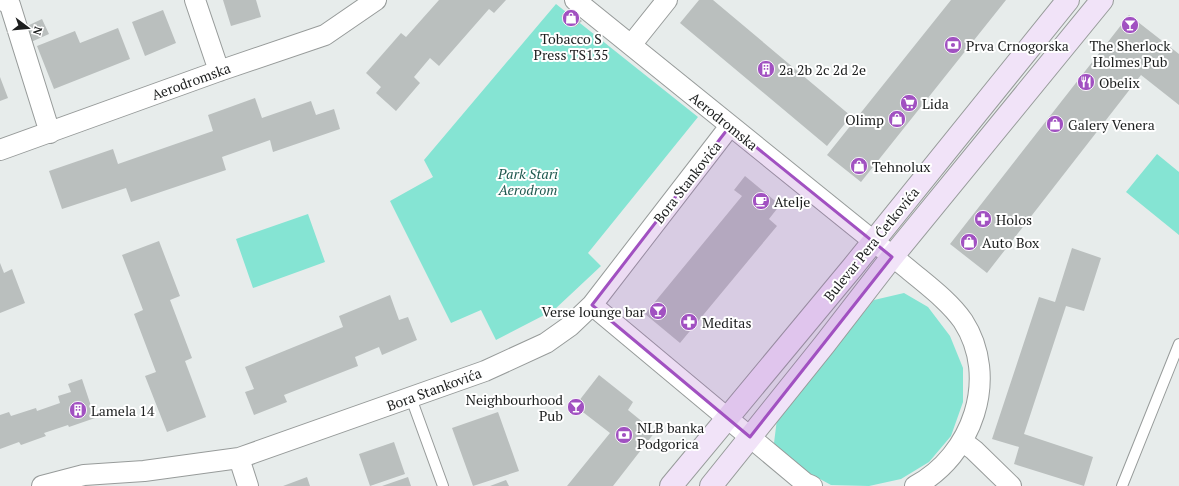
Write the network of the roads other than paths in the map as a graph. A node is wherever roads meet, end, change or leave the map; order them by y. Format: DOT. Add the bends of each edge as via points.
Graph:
graph roads {
  1 [pos="3,0"];
  2 [pos="195,0"];
  3 [pos="376,0"];
  4 [pos="575,0"];
  5 [pos="667,0"];
  6 [pos="1068,0"];
  7 [pos="1102,0"];
  8 [pos="631,45"];
  9 [pos="219,71"];
  10 [pos="730,126"];
  11 [pos="50,133"];
  12 [pos="0,150"];
  13 [pos="873,242"];
  14 [pos="892,257"];
  15 [pos="592,305"];
  16 [pos="1179,344"];
  17 [pos="411,398"];
  18 [pos="728,419"];
  19 [pos="750,437"];
  20 [pos="962,441"];
  21 [pos="239,458"];
  22 [pos="42,486"];
  23 [pos="248,486"];
  24 [pos="443,486"];
  25 [pos="671,486"];
  26 [pos="711,486"];
  27 [pos="812,486"];
  28 [pos="915,486"];
  29 [pos="1010,486"];
  30 [pos="1122,486"];
  1 -- 11 [label="street" via="10,5"];
  2 -- 9 [label="street"];
  3 -- 9 [label="street, Aerodromska" via="325,35"];
  4 -- 8 [label="street, Aerodromska"];
  5 -- 8 [label="street"];
  6 -- 13 [label="main road, Bulevar Pera Ćetkovića"];
  7 -- 14 [label="main road, Bulevar Pera Ćetkovića"];
  8 -- 10 [label="street, Aerodromska"];
  9 -- 11 [label="street, Aerodromska"];
  10 -- 13 [label="street, Aerodromska"];
  10 -- 15 [label="street, Bora Stankovića"];
  11 -- 12 [label="street, Aerodromska"];
  13 -- 14 [label="street, Aerodromska"];
  13 -- 18 [label="main road, Bulevar Pera Ćetkovića"];
  14 -- 19 [label="main road, Bulevar Pera Ćetkovića"];
  14 -- 20 [label="street, Aerodromska" via="949,305 963,322 973,341 978,362 979,391 973,418"];
  15 -- 17 [label="street, Bora Stankovića" via="570,326 546,343 485,371"];
  15 -- 18 [label="street"];
  16 -- 30 [label="lane"];
  17 -- 21 [label="street, Bora Stankovića"];
  17 -- 24 [label="lane"];
  18 -- 19 [label="street"];
  18 -- 25 [label="main road, Bulevar Pera Ćetkovića"];
  19 -- 26 [label="main road, Bulevar Pera Ćetkovića"];
  19 -- 27 [label="street"];
  20 -- 28 [label="street, Aerodromska" via="942,467"];
  20 -- 29 [label="street"];
  21 -- 22 [label="street, Bora Stankovića" via="84,475"];
  21 -- 23 [label="street"];
}
